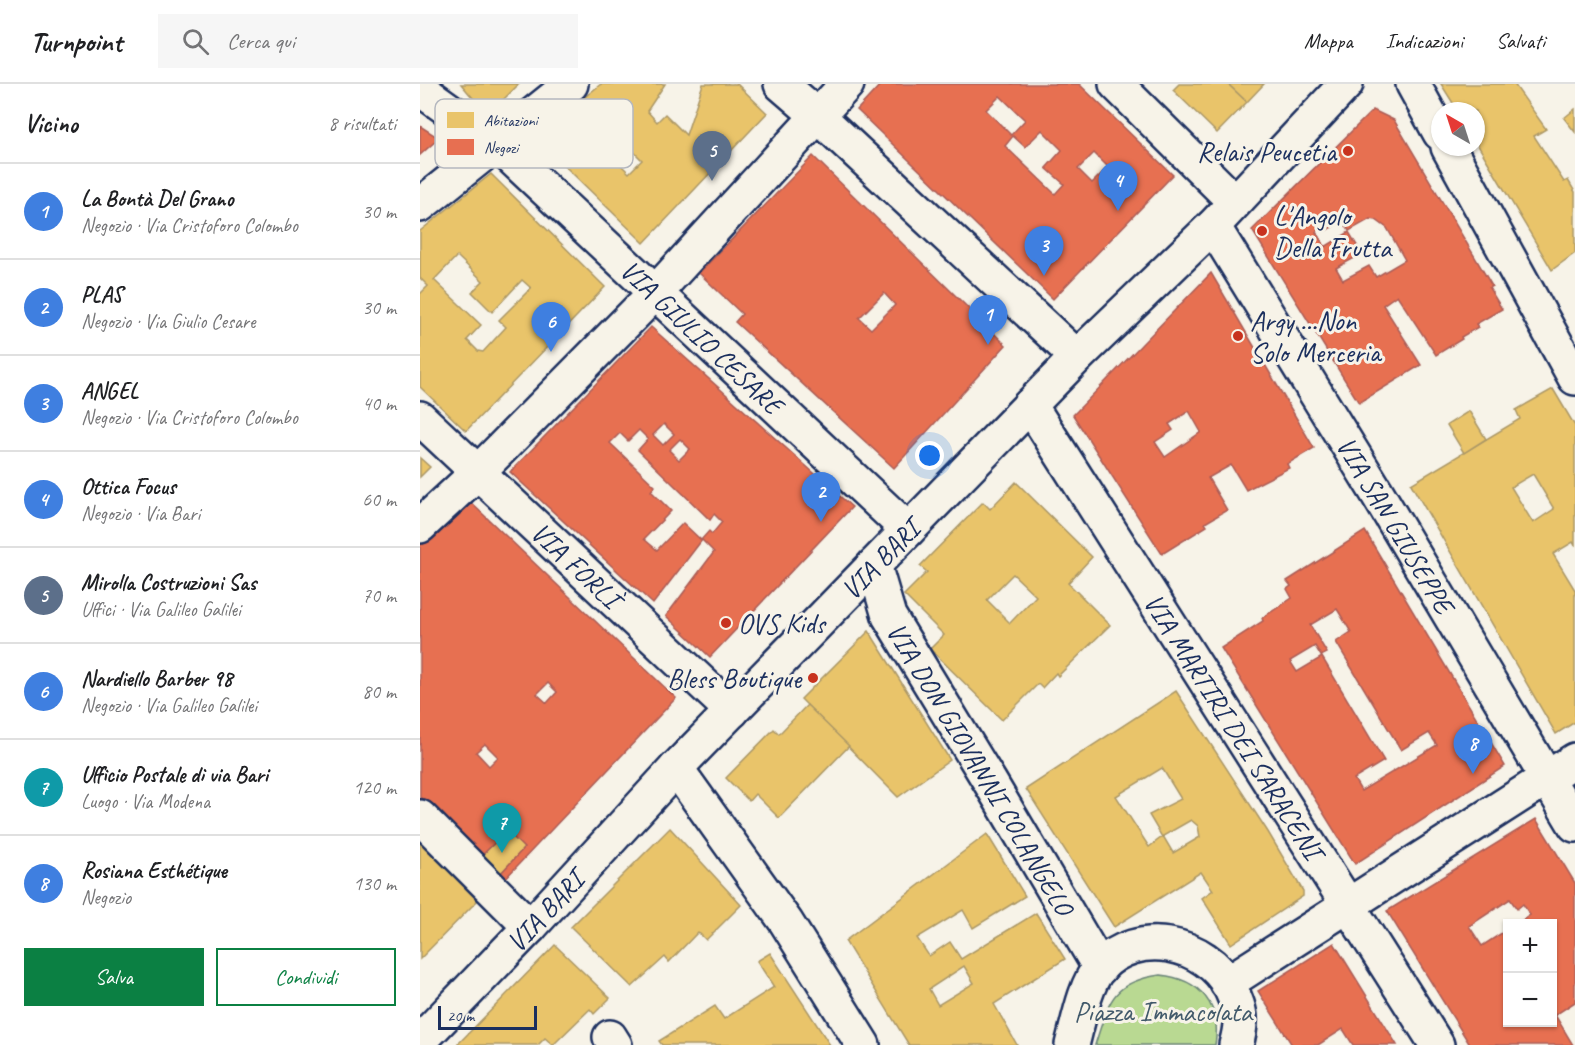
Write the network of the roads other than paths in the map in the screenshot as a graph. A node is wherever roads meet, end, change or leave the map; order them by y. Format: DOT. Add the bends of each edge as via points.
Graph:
graph roads {
  1 [pos="571,84"];
  2 [pos="781,84"];
  3 [pos="847,84"];
  4 [pos="1346,84"];
  5 [pos="1413,84"];
  6 [pos="420,88"];
  7 [pos="1134,90"];
  8 [pos="435,99"];
  9 [pos="553,99"];
  10 [pos="817,115"];
  11 [pos="1431,117"];
  12 [pos="1453,156"];
  13 [pos="468,168"];
  14 [pos="522,168"];
  15 [pos="1234,201"];
  16 [pos="420,205"];
  17 [pos="1213,226"];
  18 [pos="655,293"];
  19 [pos="1077,357"];
  20 [pos="1575,378"];
  21 [pos="1029,405"];
  22 [pos="420,418"];
  23 [pos="477,473"];
  24 [pos="420,526"];
  25 [pos="909,530"];
  26 [pos="874,565"];
  27 [pos="732,711"];
  28 [pos="1575,760"];
  29 [pos="676,768"];
  30 [pos="1547,778"];
  31 [pos="420,817"];
  32 [pos="1575,825"];
  33 [pos="1349,905"];
  34 [pos="530,927"];
  35 [pos="1100,968"];
  36 [pos="1227,983"];
  37 [pos="420,1041"];
  38 [pos="863,1045"];
  39 [pos="1072,1045"];
  40 [pos="1236,1045"];
  41 [pos="1437,1045"];
  1 -- 9 [label="street"];
  2 -- 10 [label="street"];
  3 -- 10 [label="street"];
  4 -- 15 [label="street, VIA BARI"];
  5 -- 11 [label="street"];
  6 -- 8 [label="street, VIA GIULIO CESARE"];
  7 -- 15 [label="street"];
  10 -- 18 [label="street"];
  10 -- 19 [label="street"];
  12 -- 20 [label="street"];
  13 -- 16 [label="street"];
  14 -- 18 [label="street, VIA GIULIO CESARE"];
  15 -- 17 [label="street, VIA BARI"];
  17 -- 19 [label="street, VIA BARI"];
  17 -- 30 [label="street, VIA SAN GIUSEPPE"];
  18 -- 23 [label="street"];
  18 -- 25 [label="street, VIA GIULIO CESARE"];
  19 -- 21 [label="street, VIA BARI"];
  21 -- 25 [label="street, VIA BARI"];
  21 -- 33 [label="street, VIA MARTIRI DEI SARACENI"];
  22 -- 23 [label="street, VIA FORLÌ"];
  23 -- 24 [label="street"];
  23 -- 27 [label="street, VIA FORLÌ"];
  25 -- 26 [label="street, VIA BARI"];
  26 -- 27 [label="street, VIA BARI"];
  26 -- 35 [label="street, VIA DON GIOVANNI COLANGELO" via="889,616"];
  27 -- 29 [label="street, VIA BARI"];
  28 -- 30 [label="street"];
  29 -- 34 [label="street, VIA BARI"];
  29 -- 38 [label="street" via="786,922"];
  30 -- 32 [label="street, VIA SAN GIUSEPPE"];
  30 -- 33 [label="street"];
  31 -- 34 [label="street"];
  33 -- 36 [label="street"];
  33 -- 41 [label="street, VIA MARTIRI DEI SARACENI"];
  34 -- 37 [label="street, VIA BARI"];
  35 -- 36 [label="street" via="1127,949 1148,944 1174,945 1205,959"];
  35 -- 39 [label="street" via="1092,981"];
  36 -- 40 [label="street" via="1236,999 1240,1021"];
}
